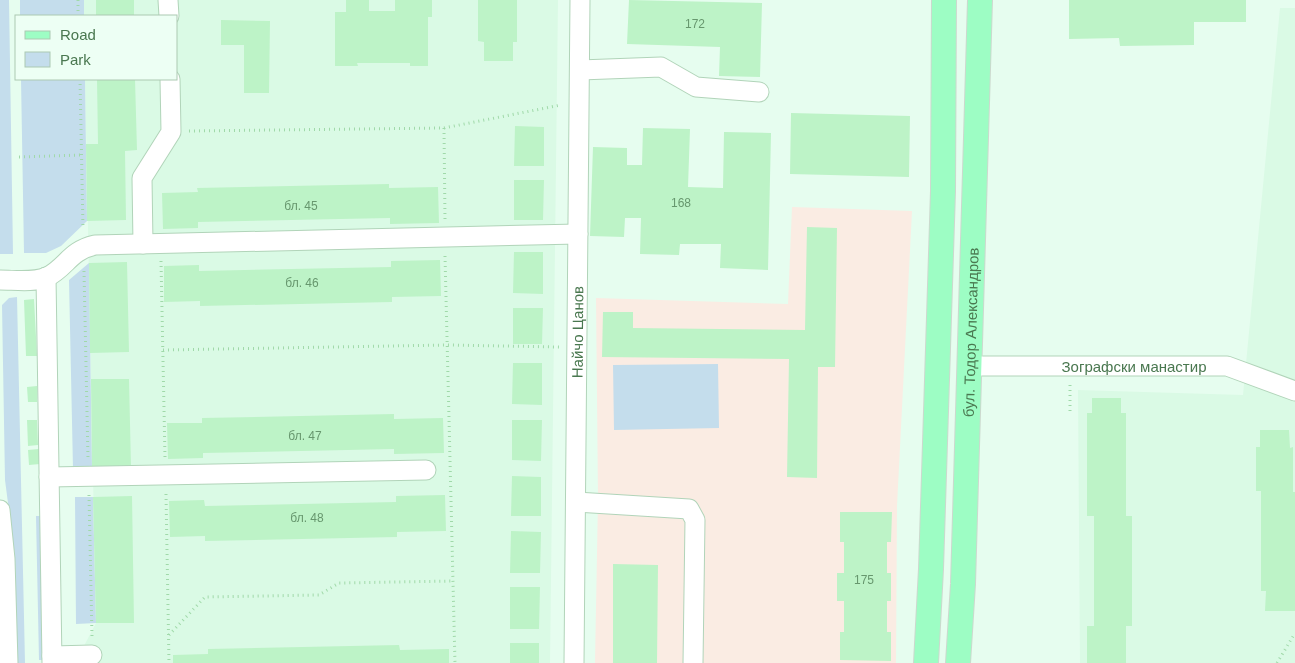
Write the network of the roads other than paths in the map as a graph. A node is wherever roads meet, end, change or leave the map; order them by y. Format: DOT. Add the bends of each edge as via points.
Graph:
graph roads {
  1 [pos="168,0"];
  2 [pos="580,0"];
  3 [pos="944,0"];
  4 [pos="980,0"];
  5 [pos="169,15"];
  6 [pos="580,70"];
  7 [pos="170,80"];
  8 [pos="759,92"];
  9 [pos="578,234"];
  10 [pos="152,244"];
  11 [pos="46,277"];
  12 [pos="0,280"];
  13 [pos="969,366"];
  14 [pos="1295,391"];
  15 [pos="426,470"];
  16 [pos="49,477"];
  17 [pos="576,502"];
  18 [pos="0,510"];
  19 [pos="92,655"];
  20 [pos="52,659"];
  21 [pos="8,663"];
  22 [pos="574,663"];
  23 [pos="694,663"];
  24 [pos="926,663"];
  25 [pos="958,663"];
  1 -- 5 [label="street"];
  2 -- 6 [label="street, Найчо Цанов"];
  3 -- 24 [label="main road, бул. Тодор Александров" via="942,201"];
  4 -- 13 [label="main road, бул. Тодор Александров"];
  6 -- 8 [label="street" via="661,67 696,87"];
  6 -- 9 [label="street, Найчо Цанов"];
  7 -- 10 [label="street" via="171,132 142,178"];
  9 -- 10 [label="street"];
  9 -- 17 [label="street, Найчо Цанов"];
  10 -- 11 [label="street" via="84,248"];
  11 -- 12 [label="street"];
  11 -- 16 [label="street"];
  13 -- 14 [label="street, Зографски манастир" via="1227,366"];
  13 -- 25 [label="main road, бул. Тодор Александров"];
  15 -- 16 [label="street"];
  16 -- 20 [label="street"];
  17 -- 22 [label="street, Найчо Цанов"];
  17 -- 23 [label="street" via="689,509 695,520"];
  18 -- 21 [label="street"];
  19 -- 20 [label="street"];
}
